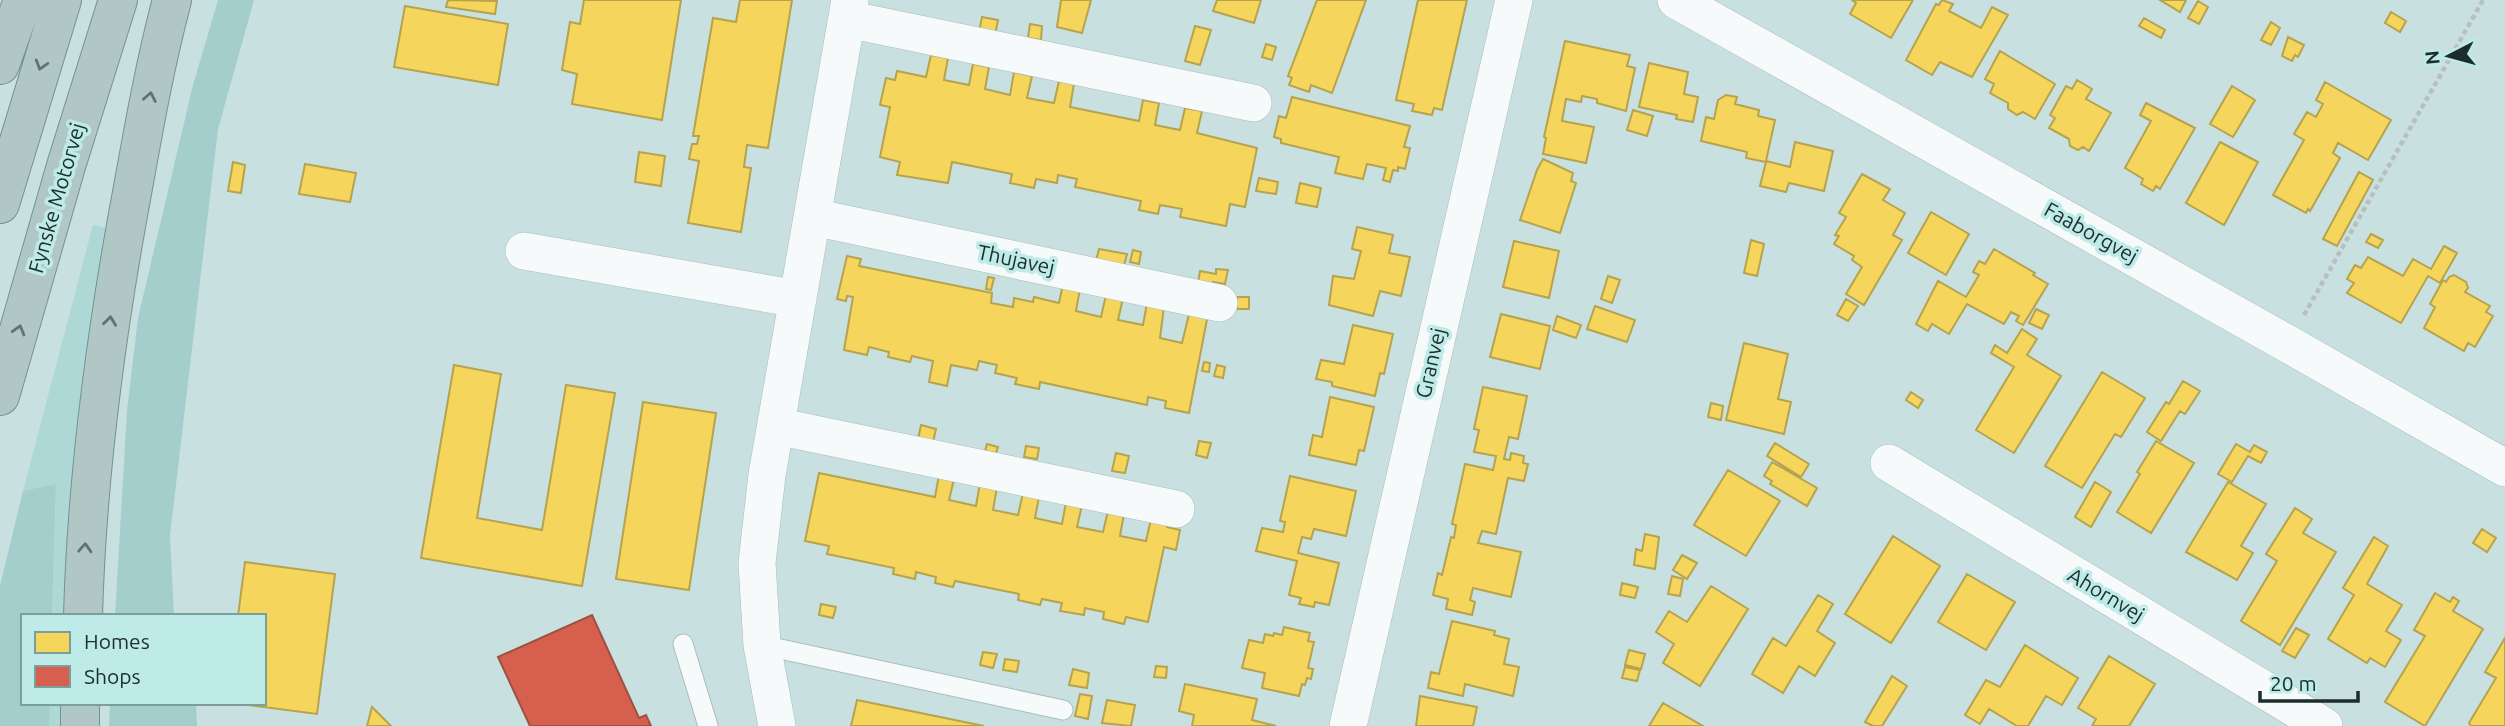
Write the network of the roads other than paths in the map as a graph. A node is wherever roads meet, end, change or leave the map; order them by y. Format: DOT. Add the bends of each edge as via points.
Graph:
graph roads {
  1 [pos="23,0"];
  2 [pos="62,0"];
  3 [pos="118,0"];
  4 [pos="172,0"];
  5 [pos="1514,0"];
  6 [pos="1676,0"];
  7 [pos="849,10"];
  8 [pos="0,65"];
  9 [pos="1253,103"];
  10 [pos="0,204"];
  11 [pos="813,217"];
  12 [pos="524,251"];
  13 [pos="798,299"];
  14 [pos="1219,303"];
  15 [pos="0,396"];
  16 [pos="776,426"];
  17 [pos="1889,463"];
  18 [pos="2505,468"];
  19 [pos="1176,509"];
  20 [pos="83,614"];
  21 [pos="683,644"];
  22 [pos="761,645"];
  23 [pos="1063,710"];
  24 [pos="708,726"];
  25 [pos="777,726"];
  26 [pos="1348,726"];
  27 [pos="2324,726"];
  1 -- 8 [label="highway"];
  2 -- 10 [label="highway, one-way"];
  15 -- 3 [label="highway, Fynske Motorvej, one-way"];
  20 -- 4 [label="highway, one-way" via="85,542 114,287 158,51"];
  5 -- 26 [label="street, Granvej"];
  6 -- 18 [label="street, Faaborgvej"];
  7 -- 9 [label="street"];
  7 -- 11 [label="street"];
  11 -- 13 [label="street"];
  11 -- 14 [label="street, Thujavej"];
  12 -- 13 [label="street"];
  13 -- 16 [label="street"];
  16 -- 19 [label="street"];
  16 -- 22 [label="street" via="757,563"];
  17 -- 27 [label="street, Ahornvej"];
  21 -- 24 [label="lane"];
  22 -- 23 [label="lane"];
  22 -- 25 [label="street"];
}
